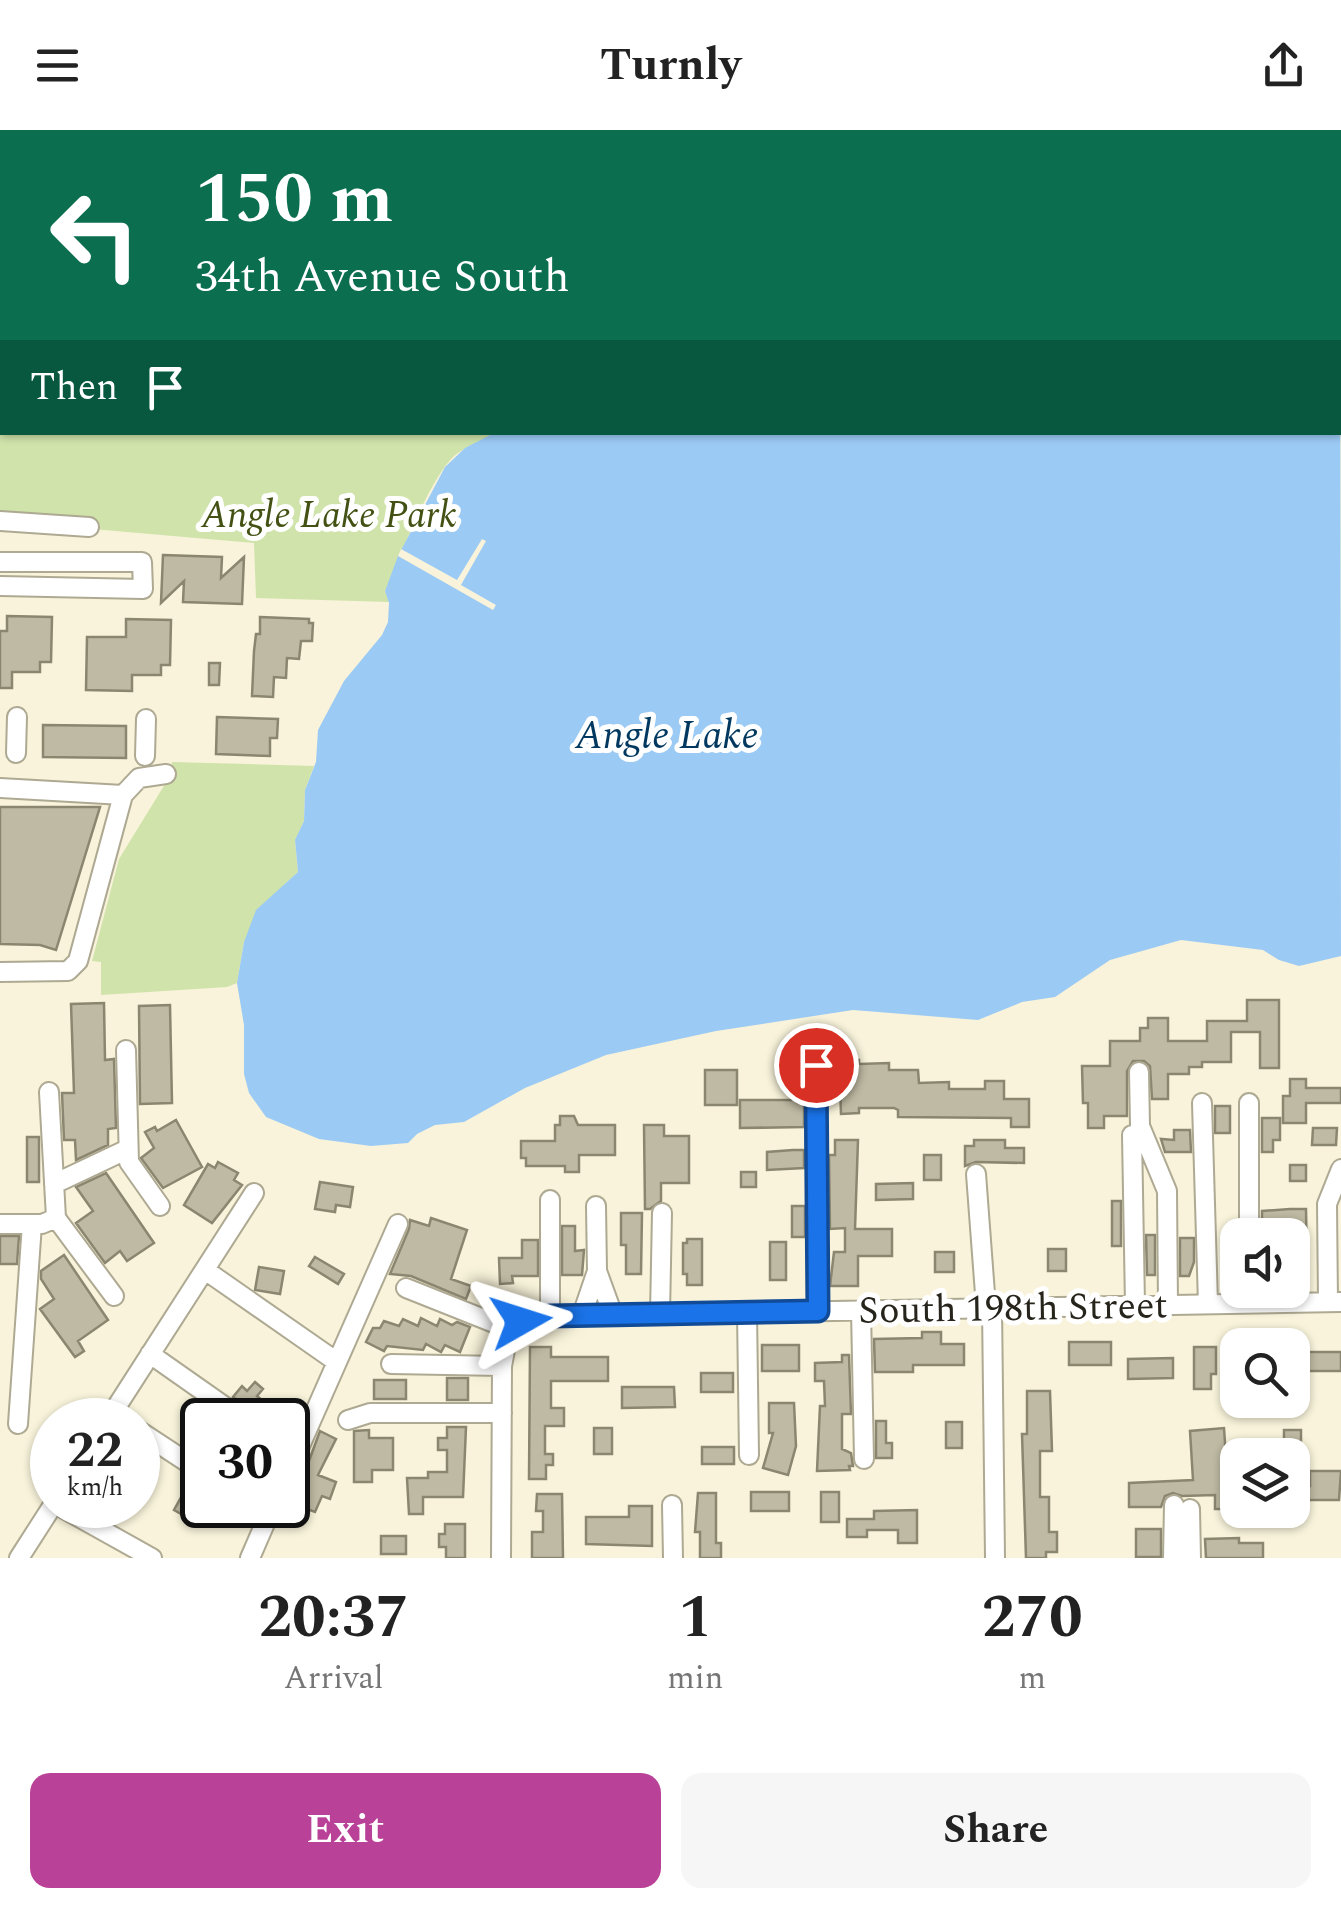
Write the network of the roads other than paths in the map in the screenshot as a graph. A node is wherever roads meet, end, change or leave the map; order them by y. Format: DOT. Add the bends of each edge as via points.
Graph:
graph roads {
  1 [pos="0,521"];
  2 [pos="89,527"];
  3 [pos="0,562"];
  4 [pos="0,586"];
  5 [pos="17,717"];
  6 [pos="146,720"];
  7 [pos="16,753"];
  8 [pos="145,756"];
  9 [pos="166,774"];
  10 [pos="0,788"];
  11 [pos="123,795"];
  12 [pos="0,972"];
  13 [pos="126,1050"];
  14 [pos="816,1065"];
  15 [pos="1139,1072"];
  16 [pos="49,1092"];
  17 [pos="1249,1103"];
  18 [pos="1202,1104"];
  19 [pos="1132,1136"];
  20 [pos="128,1149"];
  21 [pos="1341,1169"];
  22 [pos="976,1174"];
  23 [pos="54,1184"];
  24 [pos="254,1193"];
  25 [pos="550,1200"];
  26 [pos="160,1206"];
  27 [pos="596,1206"];
  28 [pos="662,1213"];
  29 [pos="56,1218"];
  30 [pos="1249,1218"];
  31 [pos="0,1224"];
  32 [pos="32,1224"];
  33 [pos="398,1224"];
  34 [pos="205,1270"];
  35 [pos="596,1272"];
  36 [pos="406,1288"];
  37 [pos="114,1296"];
  38 [pos="1220,1302"];
  39 [pos="1334,1302"];
  40 [pos="1168,1304"];
  41 [pos="1208,1304"];
  42 [pos="1135,1305"];
  43 [pos="989,1307"];
  44 [pos="861,1310"];
  45 [pos="818,1311"];
  46 [pos="748,1312"];
  47 [pos="660,1314"];
  48 [pos="582,1315"];
  49 [pos="613,1315"];
  50 [pos="550,1316"];
  51 [pos="509,1329"];
  52 [pos="150,1354"];
  53 [pos="337,1362"];
  54 [pos="391,1364"];
  55 [pos="502,1366"];
  56 [pos="125,1398"];
  57 [pos="213,1398"];
  58 [pos="502,1413"];
  59 [pos="310,1418"];
  60 [pos="348,1420"];
  61 [pos="18,1424"];
  62 [pos="749,1455"];
  63 [pos="864,1460"];
  64 [pos="672,1505"];
  65 [pos="39,1528"];
  66 [pos="97,1528"];
  67 [pos="260,1528"];
  68 [pos="0,1554"];
  69 [pos="9,1558"];
  70 [pos="19,1558"];
  71 [pos="152,1558"];
  72 [pos="250,1558"];
  73 [pos="501,1558"];
  74 [pos="674,1558"];
  75 [pos="995,1558"];
  76 [pos="1173,1558"];
  77 [pos="1191,1558"];
  1 -- 2 [label="street"];
  3 -- 4 [label="street" via="142,562 143,589"];
  5 -- 7 [label="street"];
  6 -- 8 [label="street"];
  9 -- 11 [label="street" via="139,778"];
  10 -- 11 [label="street"];
  11 -- 12 [label="street" via="78,961 68,971"];
  13 -- 20 [label="street"];
  14 -- 45 [label="street"];
  15 -- 40 [label="street" via="1140,1126 1167,1191"];
  16 -- 23 [label="street"];
  17 -- 30 [label="street"];
  18 -- 41 [label="street"];
  19 -- 42 [label="street"];
  20 -- 23 [label="street"];
  20 -- 26 [label="street" via="129,1162"];
  21 -- 39 [label="street" via="1327,1204"];
  22 -- 43 [label="street"];
  23 -- 29 [label="street"];
  24 -- 34 [label="street"];
  25 -- 50 [label="street"];
  27 -- 35 [label="street"];
  28 -- 47 [label="street"];
  29 -- 32 [label="street"];
  29 -- 37 [label="street"];
  31 -- 32 [label="street"];
  32 -- 61 [label="street"];
  33 -- 53 [label="street"];
  34 -- 52 [label="street"];
  34 -- 53 [label="street"];
  35 -- 48 [label="street"];
  35 -- 49 [label="street"];
  36 -- 51 [label="street"];
  38 -- 41 [label="street, South 198th Street"];
  40 -- 41 [label="street, South 198th Street"];
  40 -- 42 [label="street, South 198th Street"];
  42 -- 43 [label="street, South 198th Street"];
  43 -- 44 [label="street, South 198th Street"];
  43 -- 75 [label="street"];
  44 -- 45 [label="street, South 198th Street"];
  44 -- 63 [label="street"];
  45 -- 46 [label="street, South 198th Street"];
  46 -- 47 [label="street, South 198th Street"];
  46 -- 62 [label="street"];
  47 -- 49 [label="street, South 198th Street"];
  48 -- 49 [label="street, South 198th Street"];
  48 -- 50 [label="street, South 198th Street"];
  50 -- 51 [label="street, South 198th Street"];
  51 -- 55 [label="street"];
  52 -- 56 [label="street"];
  52 -- 57 [label="street"];
  53 -- 59 [label="street"];
  54 -- 55 [label="street"];
  55 -- 58 [label="street"];
  58 -- 60 [label="street" via="370,1413"];
  58 -- 73 [label="street"];
  64 -- 74 [label="street"];
  65 -- 70 [label="street"];
  66 -- 71 [label="street"];
  67 -- 72 [label="street"];
  68 -- 69 [label="street"];
  76 -- 77 [label="street" via="1182,1507"];
}
